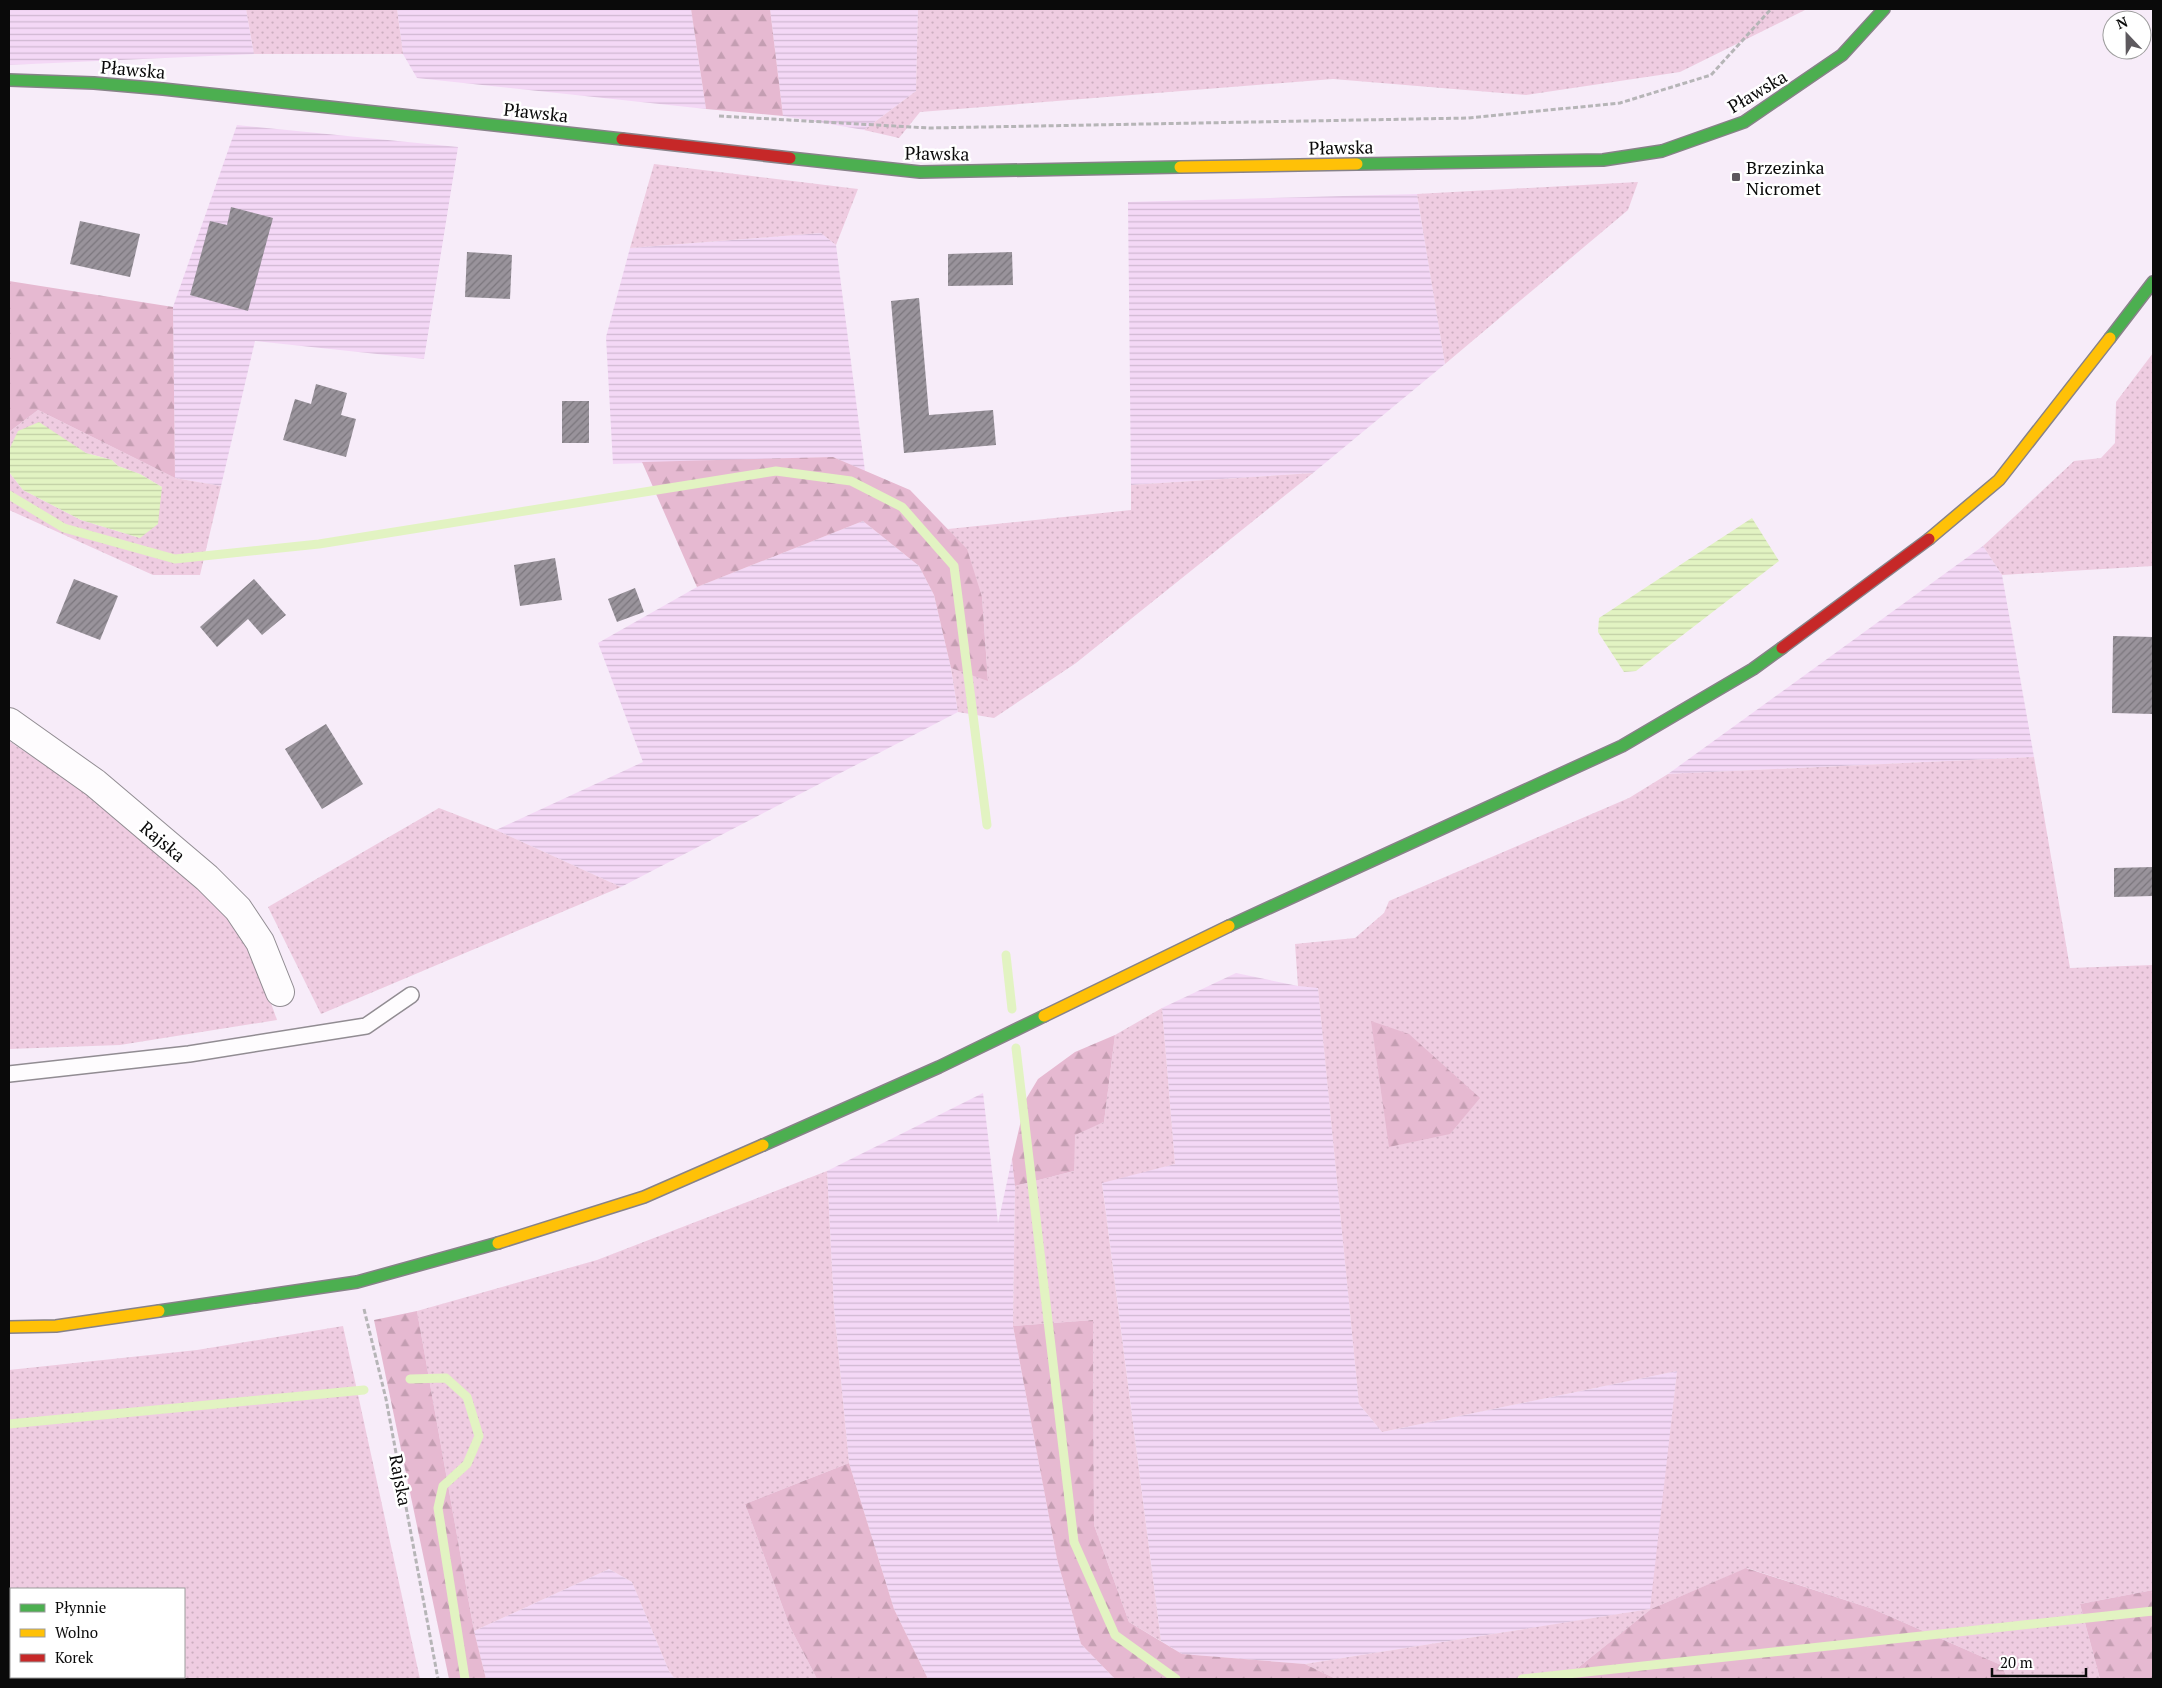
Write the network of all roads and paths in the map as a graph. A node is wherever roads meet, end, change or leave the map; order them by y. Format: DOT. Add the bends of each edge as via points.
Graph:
graph roads {
  1 [pos="1771,9"];
  2 [pos="1884,9"];
  3 [pos="9,80"];
  4 [pos="719,116"];
  5 [pos="2153,282"];
  6 [pos="9,722"];
  7 [pos="280,992"];
  8 [pos="411,995"];
  9 [pos="9,1074"];
  10 [pos="357,1282"];
  11 [pos="9,1327"];
  12 [pos="438,1679"];
  1 -- 4 [label="path" via="1711,76 1620,103 1468,118 929,128"];
  2 -- 3 [label="street, Pławska" via="1842,55 1744,122 1662,151 1603,160 930,172 163,89"];
  5 -- 10 [label="street" via="1999,480 1912,553 1753,669 1622,746 1230,926 939,1067 644,1196 499,1243"];
  6 -- 7 [label="street, Rajska" via="95,783 213,884 238,910 260,942"];
  8 -- 9 [label="lane" via="366,1026 189,1054"];
  10 -- 11 [label="street" via="56,1326"];
  10 -- 12 [label="path, Rajska" via="386,1399"];
}
